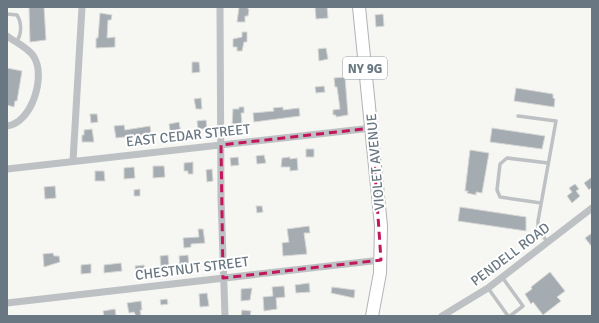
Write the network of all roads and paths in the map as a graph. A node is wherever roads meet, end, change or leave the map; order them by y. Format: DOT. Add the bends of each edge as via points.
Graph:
graph roads {
  1 [pos="82,7"];
  2 [pos="220,7"];
  3 [pos="359,7"];
  4 [pos="7,14"];
  5 [pos="7,36"];
  6 [pos="16,42"];
  7 [pos="518,116"];
  8 [pos="7,126"];
  9 [pos="372,128"];
  10 [pos="221,145"];
  11 [pos="73,161"];
  12 [pos="548,163"];
  13 [pos="7,169"];
  14 [pos="541,203"];
  15 [pos="592,208"];
  16 [pos="547,242"];
  17 [pos="381,260"];
  18 [pos="502,277"];
  19 [pos="223,278"];
  20 [pos="488,288"];
  21 [pos="7,303"];
  22 [pos="225,316"];
  23 [pos="372,316"];
  24 [pos="442,316"];
  25 [pos="509,316"];
  1 -- 11 [label="street"];
  2 -- 10 [label="street"];
  3 -- 9 [label="main road, VIOLET AVENUE / NY 9G"];
  4 -- 6 [label="lane" via="17,15 19,18 20,36"];
  5 -- 6 [label="street"];
  6 -- 8 [label="street" via="33,55 38,65 38,81 27,114 18,123"];
  7 -- 12 [label="lane" via="556,121"];
  9 -- 10 [label="street, EAST CEDAR STREET"];
  9 -- 17 [label="main road, VIOLET AVENUE / NY 9G" via="381,226"];
  10 -- 11 [label="street, EAST CEDAR STREET"];
  10 -- 19 [label="street"];
  11 -- 13 [label="street, EAST CEDAR STREET"];
  12 -- 14 [label="lane"];
  12 -- 14 [label="lane" via="507,158 500,164 497,190 500,197"];
  14 -- 16 [label="lane" via="538,228"];
  15 -- 16 [label="street, PENDELL ROAD"];
  16 -- 18 [label="street, PENDELL ROAD"];
  17 -- 19 [label="street, CHESTNUT STREET"];
  17 -- 23 [label="main road, VIOLET AVENUE / NY 9G"];
  18 -- 20 [label="street, PENDELL ROAD"];
  18 -- 25 [label="lane" via="523,306"];
  19 -- 21 [label="street, CHESTNUT STREET"];
  19 -- 22 [label="street"];
  20 -- 24 [label="street, PENDELL ROAD"];
  20 -- 25 [label="lane"];
}
